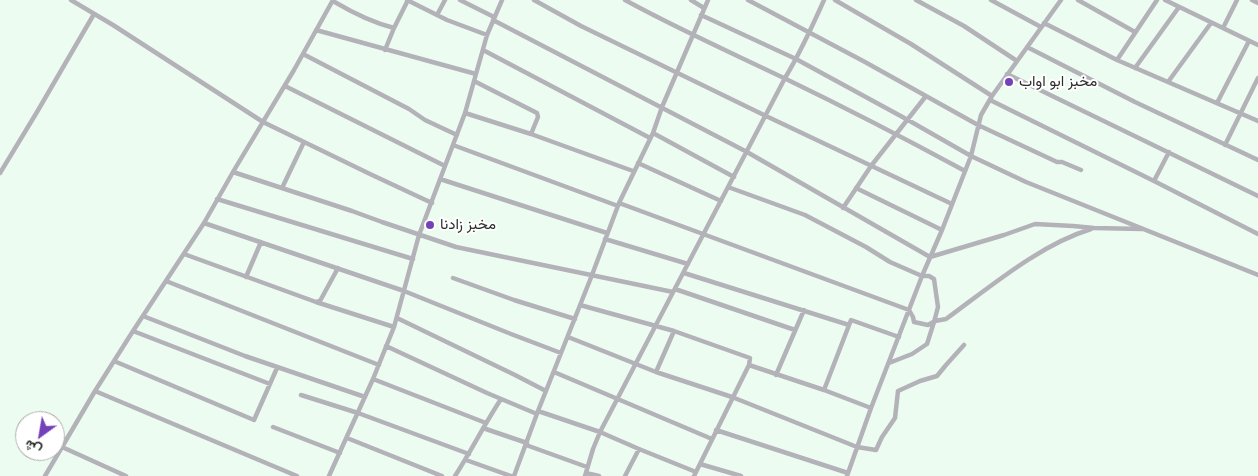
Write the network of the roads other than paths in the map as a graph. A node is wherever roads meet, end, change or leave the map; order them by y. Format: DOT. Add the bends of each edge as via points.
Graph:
graph roads {
  1 [pos="71,0"];
  2 [pos="408,0"];
  3 [pos="446,0"];
  4 [pos="460,0"];
  5 [pos="502,0"];
  6 [pos="534,0"];
  7 [pos="627,0"];
  8 [pos="690,0"];
  9 [pos="708,0"];
  10 [pos="748,0"];
  11 [pos="824,0"];
  12 [pos="835,0"];
  13 [pos="916,0"];
  14 [pos="991,0"];
  15 [pos="1004,0"];
  16 [pos="1061,0"];
  17 [pos="1078,0"];
  18 [pos="1157,0"];
  19 [pos="1165,0"];
  20 [pos="1237,0"];
  21 [pos="1252,0"];
  22 [pos="333,1"];
  23 [pos="1258,3"];
  24 [pos="1001,6"];
  25 [pos="1179,7"];
  26 [pos="704,8"];
  27 [pos="94,14"];
  28 [pos="437,15"];
  29 [pos="701,15"];
  30 [pos="494,18"];
  31 [pos="1211,22"];
  32 [pos="1042,25"];
  33 [pos="394,28"];
  34 [pos="1223,28"];
  35 [pos="316,30"];
  36 [pos="810,32"];
  37 [pos="1135,32"];
  38 [pos="487,35"];
  39 [pos="693,35"];
  40 [pos="1249,41"];
  41 [pos="1258,45"];
  42 [pos="1027,47"];
  43 [pos="385,50"];
  44 [pos="483,50"];
  45 [pos="303,54"];
  46 [pos="796,59"];
  47 [pos="1117,60"];
  48 [pos="1017,61"];
  49 [pos="1135,68"];
  50 [pos="677,72"];
  51 [pos="476,74"];
  52 [pos="1007,74"];
  53 [pos="785,78"];
  54 [pos="1258,78"];
  55 [pos="474,81"];
  56 [pos="1168,82"];
  57 [pos="285,86"];
  58 [pos="926,96"];
  59 [pos="991,98"];
  60 [pos="1217,103"];
  61 [pos="662,107"];
  62 [pos="464,113"];
  63 [pos="1240,113"];
  64 [pos="766,116"];
  65 [pos="908,120"];
  66 [pos="1258,121"];
  67 [pos="263,122"];
  68 [pos="978,125"];
  69 [pos="653,133"];
  70 [pos="531,134"];
  71 [pos="897,134"];
  72 [pos="457,135"];
  73 [pos="650,138"];
  74 [pos="304,142"];
  75 [pos="453,145"];
  76 [pos="1225,145"];
  77 [pos="747,152"];
  78 [pos="1169,152"];
  79 [pos="971,156"];
  80 [pos="1258,160"];
  81 [pos="638,163"];
  82 [pos="445,166"];
  83 [pos="871,166"];
  84 [pos="1081,170"];
  85 [pos="634,171"];
  86 [pos="965,171"];
  87 [pos="233,172"];
  88 [pos="0,173"];
  89 [pos="734,177"];
  90 [pos="440,179"];
  91 [pos="1154,181"];
  92 [pos="728,187"];
  93 [pos="282,188"];
  94 [pos="856,188"];
  95 [pos="1258,196"];
  96 [pos="217,199"];
  97 [pos="721,201"];
  98 [pos="432,202"];
  99 [pos="618,204"];
  100 [pos="952,204"];
  101 [pos="843,208"];
  102 [pos="204,223"];
  103 [pos="1094,228"];
  104 [pos="1142,229"];
  105 [pos="942,230"];
  106 [pos="608,233"];
  107 [pos="704,234"];
  108 [pos="1258,234"];
  109 [pos="420,235"];
  110 [pos="605,239"];
  111 [pos="260,242"];
  112 [pos="184,254"];
  113 [pos="930,257"];
  114 [pos="413,259"];
  115 [pos="688,264"];
  116 [pos="338,268"];
  117 [pos="684,273"];
  118 [pos="1258,275"];
  119 [pos="592,276"];
  120 [pos="922,276"];
  121 [pos="246,277"];
  122 [pos="453,278"];
  123 [pos="166,281"];
  124 [pos="404,291"];
  125 [pos="674,291"];
  126 [pos="316,302"];
  127 [pos="580,305"];
  128 [pos="804,310"];
  129 [pos="909,310"];
  130 [pos="143,316"];
  131 [pos="397,318"];
  132 [pos="575,319"];
  133 [pos="935,321"];
  134 [pos="849,325"];
  135 [pos="394,327"];
  136 [pos="656,327"];
  137 [pos="795,330"];
  138 [pos="133,331"];
  139 [pos="674,331"];
  140 [pos="568,337"];
  141 [pos="899,337"];
  142 [pos="964,345"];
  143 [pos="386,346"];
  144 [pos="561,353"];
  145 [pos="114,361"];
  146 [pos="889,363"];
  147 [pos="636,364"];
  148 [pos="379,365"];
  149 [pos="749,365"];
  150 [pos="277,368"];
  151 [pos="554,372"];
  152 [pos="656,372"];
  153 [pos="776,375"];
  154 [pos="373,379"];
  155 [pos="270,384"];
  156 [pos="824,390"];
  157 [pos="95,391"];
  158 [pos="546,392"];
  159 [pos="301,395"];
  160 [pos="365,397"];
  161 [pos="732,397"];
  162 [pos="501,399"];
  163 [pos="618,400"];
  164 [pos="871,408"];
  165 [pos="538,412"];
  166 [pos="358,413"];
  167 [pos="484,425"];
  168 [pos="273,427"];
  169 [pos="716,430"];
  170 [pos="600,432"];
  171 [pos="347,438"];
  172 [pos="712,439"];
  173 [pos="65,442"];
  174 [pos="527,444"];
  175 [pos="857,447"];
  176 [pos="65,448"];
  177 [pos="639,449"];
  178 [pos="340,453"];
  179 [pos="469,454"];
  180 [pos="466,460"];
  181 [pos="54,461"];
  182 [pos="700,464"];
  183 [pos="587,467"];
  184 [pos="695,474"];
  185 [pos="848,474"];
  186 [pos="586,475"];
  187 [pos="45,476"];
  188 [pos="126,476"];
  189 [pos="297,476"];
  190 [pos="329,476"];
  191 [pos="441,476"];
  192 [pos="455,476"];
  193 [pos="513,476"];
  194 [pos="599,476"];
  195 [pos="625,476"];
  196 [pos="742,476"];
  1 -- 27 [label="street"];
  2 -- 28 [label="street"];
  2 -- 33 [label="street"];
  3 -- 28 [label="street"];
  4 -- 30 [label="street"];
  5 -- 30 [label="street"];
  6 -- 50 [label="street"];
  7 -- 39 [label="street"];
  8 -- 26 [label="street"];
  9 -- 26 [label="street"];
  10 -- 36 [label="street"];
  11 -- 36 [label="street"];
  12 -- 59 [label="street" via="911,44"];
  13 -- 48 [label="street" via="964,26"];
  14 -- 24 [label="street"];
  15 -- 24 [label="street"];
  16 -- 32 [label="street"];
  17 -- 37 [label="street"];
  18 -- 37 [label="street"];
  19 -- 25 [label="street"];
  20 -- 34 [label="street"];
  21 -- 23 [label="street"];
  22 -- 33 [label="street" via="365,19"];
  22 -- 35 [label="street"];
  24 -- 32 [label="street"];
  25 -- 31 [label="street"];
  25 -- 49 [label="street"];
  26 -- 29 [label="street"];
  27 -- 67 [label="street"];
  27 -- 88 [label="street"];
  28 -- 38 [label="street"];
  29 -- 39 [label="street"];
  29 -- 46 [label="street"];
  30 -- 38 [label="street"];
  30 -- 61 [label="street"];
  31 -- 34 [label="street"];
  31 -- 56 [label="street"];
  32 -- 42 [label="street"];
  32 -- 47 [label="street"];
  33 -- 43 [label="street"];
  34 -- 40 [label="street"];
  35 -- 43 [label="street"];
  35 -- 45 [label="street"];
  36 -- 46 [label="street"];
  36 -- 58 [label="street"];
  37 -- 47 [label="street"];
  38 -- 44 [label="street"];
  39 -- 50 [label="street"];
  39 -- 53 [label="street"];
  40 -- 41 [label="street"];
  40 -- 60 [label="street"];
  42 -- 48 [label="street"];
  42 -- 76 [label="street"];
  43 -- 51 [label="street"];
  44 -- 51 [label="street"];
  44 -- 73 [label="street"];
  45 -- 57 [label="street"];
  45 -- 72 [label="street"];
  46 -- 53 [label="street"];
  46 -- 65 [label="street"];
  47 -- 49 [label="street"];
  48 -- 52 [label="street"];
  49 -- 56 [label="street"];
  50 -- 61 [label="street"];
  50 -- 64 [label="street"];
  51 -- 55 [label="street"];
  52 -- 59 [label="street"];
  52 -- 78 [label="street"];
  53 -- 64 [label="street"];
  53 -- 71 [label="street"];
  54 -- 63 [label="street"];
  55 -- 62 [label="street"];
  55 -- 70 [label="street" via="537,113"];
  56 -- 60 [label="street"];
  57 -- 67 [label="street"];
  57 -- 82 [label="street"];
  58 -- 65 [label="street"];
  58 -- 68 [label="street"];
  59 -- 68 [label="street"];
  59 -- 91 [label="street"];
  60 -- 63 [label="street"];
  61 -- 69 [label="street"];
  61 -- 77 [label="street"];
  62 -- 70 [label="street"];
  62 -- 72 [label="street"];
  63 -- 66 [label="street"];
  63 -- 76 [label="street"];
  64 -- 77 [label="street"];
  64 -- 83 [label="street"];
  65 -- 71 [label="street"];
  65 -- 79 [label="street"];
  67 -- 74 [label="street"];
  67 -- 87 [label="street"];
  68 -- 79 [label="street"];
  68 -- 84 [label="street"];
  69 -- 73 [label="street"];
  69 -- 89 [label="street"];
  70 -- 85 [label="street"];
  71 -- 83 [label="street"];
  71 -- 86 [label="street"];
  72 -- 75 [label="street"];
  73 -- 81 [label="street"];
  74 -- 93 [label="street"];
  74 -- 98 [label="street"];
  75 -- 82 [label="street"];
  75 -- 99 [label="street"];
  76 -- 80 [label="street"];
  77 -- 89 [label="street"];
  77 -- 101 [label="street"];
  78 -- 91 [label="street"];
  78 -- 95 [label="street"];
  79 -- 86 [label="street"];
  79 -- 104 [label="street"];
  81 -- 85 [label="street"];
  81 -- 97 [label="street"];
  82 -- 90 [label="street"];
  83 -- 94 [label="street"];
  83 -- 100 [label="street"];
  85 -- 99 [label="street"];
  86 -- 100 [label="street"];
  87 -- 93 [label="street"];
  87 -- 96 [label="street"];
  89 -- 92 [label="street"];
  90 -- 98 [label="street"];
  90 -- 106 [label="street"];
  91 -- 108 [label="street"];
  92 -- 97 [label="street"];
  92 -- 120 [label="street" via="805,215"];
  93 -- 109 [label="street"];
  94 -- 101 [label="street"];
  94 -- 105 [label="street"];
  96 -- 102 [label="street"];
  96 -- 114 [label="street"];
  97 -- 107 [label="street"];
  98 -- 109 [label="street"];
  99 -- 106 [label="street"];
  99 -- 107 [label="street"];
  100 -- 105 [label="street"];
  101 -- 113 [label="street"];
  102 -- 111 [label="street"];
  102 -- 112 [label="street"];
  103 -- 104 [label="street"];
  103 -- 113 [label="street" via="1035,224"];
  103 -- 133 [label="street" via="1074,234 1035,254 946,319"];
  104 -- 118 [label="street"];
  105 -- 113 [label="street"];
  106 -- 110 [label="street"];
  107 -- 115 [label="street"];
  107 -- 129 [label="street"];
  109 -- 114 [label="street"];
  109 -- 119 [label="street" via="456,247"];
  110 -- 115 [label="street"];
  110 -- 119 [label="street"];
  111 -- 116 [label="street"];
  111 -- 121 [label="street"];
  112 -- 121 [label="street"];
  112 -- 123 [label="street"];
  113 -- 120 [label="street"];
  114 -- 124 [label="street"];
  115 -- 117 [label="street"];
  116 -- 124 [label="street"];
  116 -- 126 [label="street" via="321,300"];
  117 -- 125 [label="street"];
  117 -- 128 [label="street"];
  119 -- 125 [label="street"];
  119 -- 127 [label="street"];
  120 -- 129 [label="street"];
  120 -- 133 [label="street" via="934,279 938,307"];
  121 -- 126 [label="street"];
  122 -- 132 [label="street"];
  123 -- 130 [label="street"];
  123 -- 148 [label="street"];
  124 -- 131 [label="street"];
  124 -- 144 [label="street"];
  125 -- 136 [label="street"];
  125 -- 137 [label="street"];
  126 -- 135 [label="street"];
  127 -- 132 [label="street"];
  127 -- 136 [label="street"];
  128 -- 134 [label="street"];
  128 -- 137 [label="street"];
  129 -- 133 [label="street" via="914,322 928,325"];
  129 -- 141 [label="street"];
  130 -- 138 [label="street"];
  130 -- 150 [label="street"];
  131 -- 135 [label="street"];
  131 -- 158 [label="street"];
  132 -- 140 [label="street"];
  133 -- 146 [label="street" via="927,344"];
  134 -- 141 [label="street" via="851,320"];
  134 -- 156 [label="street"];
  135 -- 143 [label="street"];
  136 -- 139 [label="street"];
  136 -- 147 [label="street"];
  137 -- 153 [label="street"];
  138 -- 145 [label="street"];
  138 -- 155 [label="street"];
  139 -- 149 [label="street" via="749,356"];
  139 -- 152 [label="street"];
  140 -- 144 [label="street"];
  140 -- 147 [label="street"];
  141 -- 146 [label="street"];
  142 -- 175 [label="street" via="937,376 898,391 895,418 876,450"];
  143 -- 148 [label="street"];
  143 -- 162 [label="street"];
  144 -- 151 [label="street"];
  145 -- 155 [label="street" via="254,420"];
  145 -- 157 [label="street"];
  146 -- 164 [label="street"];
  147 -- 152 [label="street"];
  147 -- 163 [label="street"];
  148 -- 154 [label="street"];
  149 -- 153 [label="street"];
  149 -- 161 [label="street"];
  150 -- 155 [label="street"];
  150 -- 160 [label="street"];
  151 -- 158 [label="street"];
  151 -- 163 [label="street"];
  152 -- 161 [label="street"];
  153 -- 156 [label="street"];
  154 -- 160 [label="street"];
  154 -- 167 [label="street"];
  156 -- 164 [label="street"];
  157 -- 173 [label="street"];
  157 -- 189 [label="street"];
  158 -- 165 [label="street"];
  159 -- 166 [label="street"];
  160 -- 166 [label="street"];
  161 -- 169 [label="street"];
  161 -- 175 [label="street"];
  162 -- 165 [label="street"];
  162 -- 167 [label="street"];
  163 -- 170 [label="street"];
  163 -- 172 [label="street"];
  164 -- 175 [label="street"];
  165 -- 170 [label="street"];
  165 -- 174 [label="street"];
  166 -- 171 [label="street"];
  166 -- 179 [label="street"];
  167 -- 174 [label="street"];
  167 -- 179 [label="street"];
  168 -- 178 [label="street"];
  169 -- 172 [label="street"];
  169 -- 185 [label="street"];
  170 -- 177 [label="street"];
  170 -- 183 [label="street"];
  171 -- 178 [label="street"];
  171 -- 191 [label="street"];
  172 -- 182 [label="street"];
  174 -- 183 [label="street"];
  174 -- 193 [label="street"];
  175 -- 185 [label="street"];
  176 -- 188 [label="street"];
  177 -- 184 [label="street"];
  177 -- 195 [label="street"];
  178 -- 190 [label="street"];
  179 -- 180 [label="street"];
  180 -- 192 [label="street"];
  180 -- 193 [label="street"];
  181 -- 187 [label="street"];
  182 -- 184 [label="street"];
  182 -- 196 [label="street"];
  183 -- 186 [label="street"];
  186 -- 194 [label="street"];
}
